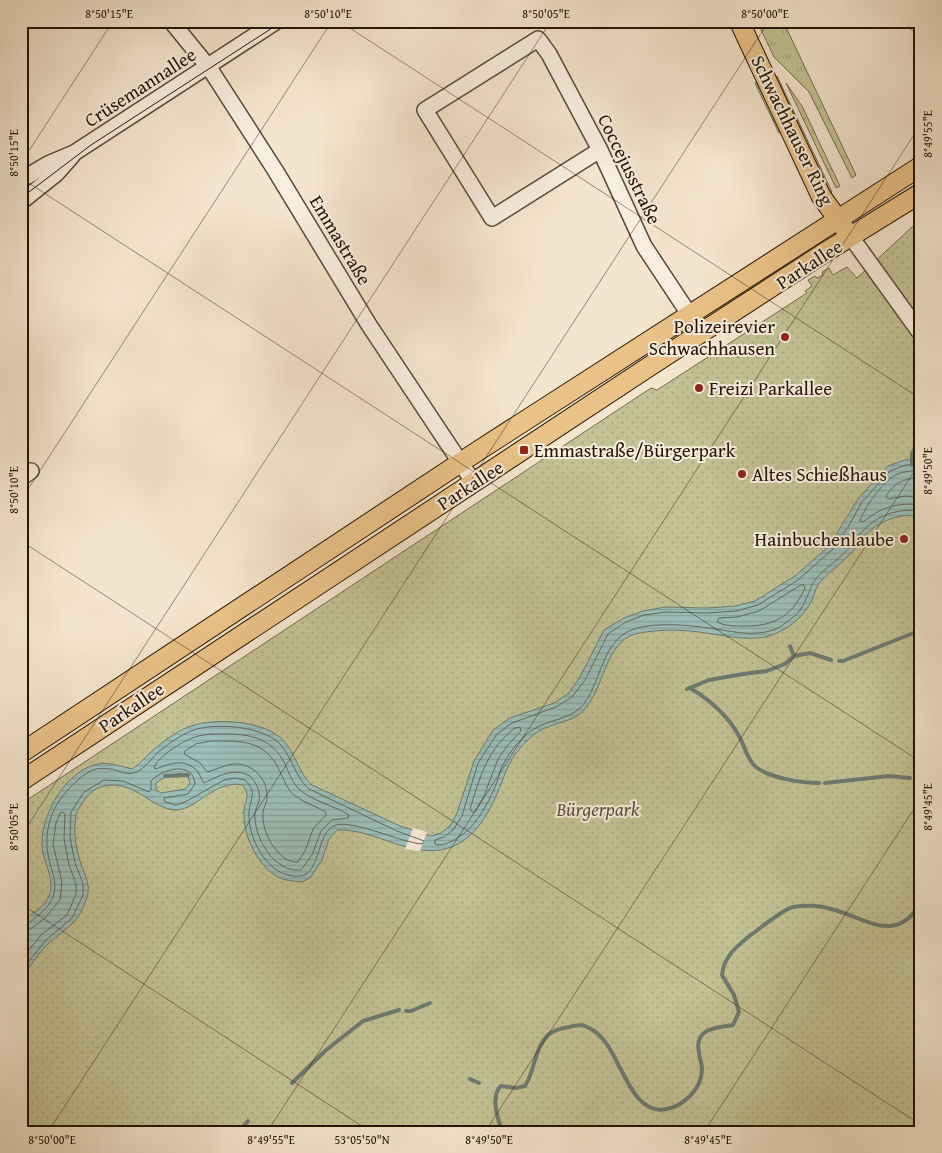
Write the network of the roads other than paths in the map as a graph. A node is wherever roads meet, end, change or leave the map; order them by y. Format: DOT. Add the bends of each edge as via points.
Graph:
graph roads {
  1 [pos="171,21"];
  2 [pos="277,21"];
  3 [pos="739,21"];
  4 [pos="208,66"];
  5 [pos="600,150"];
  6 [pos="74,153"];
  7 [pos="921,166"];
  8 [pos="21,180"];
  9 [pos="921,193"];
  10 [pos="21,202"];
  11 [pos="838,219"];
  12 [pos="851,237"];
  13 [pos="689,314"];
  14 [pos="921,334"];
  15 [pos="460,462"];
  16 [pos="474,483"];
  17 [pos="21,753"];
  18 [pos="21,781"];
  1 -- 4 [label="street, Emmastraße"];
  2 -- 4 [label="street, Crüsemannallee"];
  3 -- 11 [label="main road, Schwachhauser Ring" via="821,196"];
  4 -- 6 [label="street, Crüsemannallee"];
  4 -- 15 [label="street, Emmastraße" via="369,325"];
  5 -- 5 [label="street, Coccejusstraße" via="538,39 426,110 492,218"];
  5 -- 13 [label="street, Coccejusstraße" via="644,246"];
  6 -- 8 [label="street, Crüsemannallee"];
  6 -- 10 [label="street, Crüsemannallee" via="56,174"];
  7 -- 11 [label="main road, Parkallee"];
  9 -- 12 [label="main road, Parkallee"];
  11 -- 12 [label="main road, Schwachhauser Ring"];
  11 -- 13 [label="main road, Parkallee"];
  12 -- 14 [label="street"];
  12 -- 16 [label="main road, Parkallee"];
  13 -- 15 [label="main road, Parkallee"];
  15 -- 16 [label="street, Emmastraße"];
  15 -- 17 [label="main road, Parkallee"];
  16 -- 18 [label="main road, Parkallee"];
}
